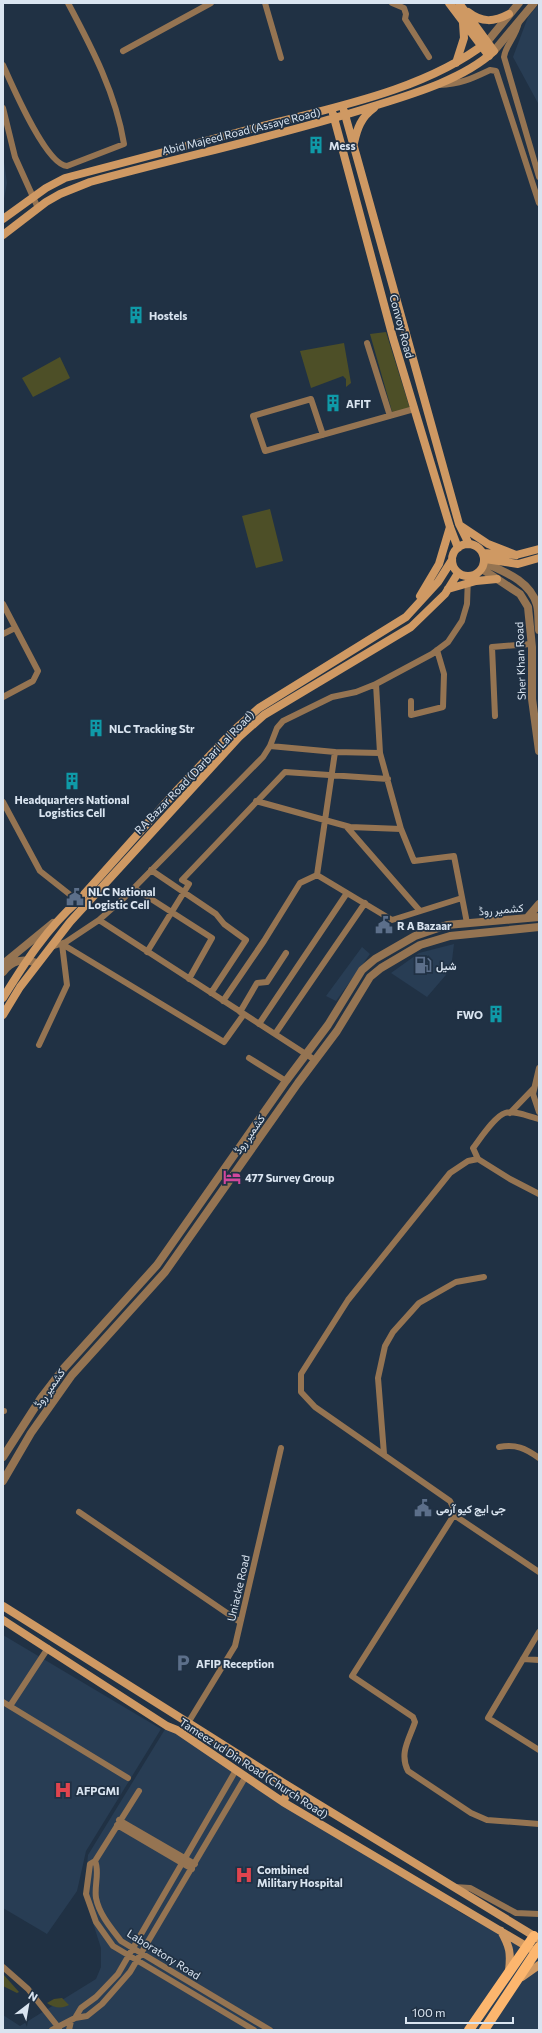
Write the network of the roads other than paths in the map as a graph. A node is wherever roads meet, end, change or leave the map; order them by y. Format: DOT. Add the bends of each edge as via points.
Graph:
graph roads {
  1 [pos="68,3"];
  2 [pos="212,3"];
  3 [pos="266,3"];
  4 [pos="392,3"];
  5 [pos="449,3"];
  6 [pos="519,3"];
  7 [pos="534,3"];
  8 [pos="461,5"];
  9 [pos="509,14"];
  10 [pos="463,22"];
  11 [pos="519,22"];
  12 [pos="484,44"];
  13 [pos="123,51"];
  14 [pos="492,53"];
  15 [pos="429,56"];
  16 [pos="281,58"];
  17 [pos="456,63"];
  18 [pos="3,65"];
  19 [pos="435,85"];
  20 [pos="342,105"];
  21 [pos="378,105"];
  22 [pos="3,108"];
  23 [pos="331,108"];
  24 [pos="345,115"];
  25 [pos="334,118"];
  26 [pos="353,146"];
  27 [pos="539,177"];
  28 [pos="33,197"];
  29 [pos="539,203"];
  30 [pos="38,208"];
  31 [pos="3,219"];
  32 [pos="3,235"];
  33 [pos="367,343"];
  34 [pos="414,409"];
  35 [pos="390,416"];
  36 [pos="323,435"];
  37 [pos="459,524"];
  38 [pos="450,527"];
  39 [pos="469,544"];
  40 [pos="458,548"];
  41 [pos="539,549"];
  42 [pos="516,555"];
  43 [pos="539,558"];
  44 [pos="452,560"];
  45 [pos="484,561"];
  46 [pos="458,573"];
  47 [pos="497,579"];
  48 [pos="468,580"];
  49 [pos="448,589"];
  50 [pos="3,604"];
  51 [pos="413,608"];
  52 [pos="15,628"];
  53 [pos="539,630"];
  54 [pos="3,634"];
  55 [pos="531,644"];
  56 [pos="437,650"];
  57 [pos="376,684"];
  58 [pos="3,697"];
  59 [pos="411,701"];
  60 [pos="495,716"];
  61 [pos="270,746"];
  62 [pos="539,750"];
  63 [pos="335,752"];
  64 [pos="380,753"];
  65 [pos="331,775"];
  66 [pos="388,779"];
  67 [pos="3,802"];
  68 [pos="256,802"];
  69 [pos="325,820"];
  70 [pos="346,826"];
  71 [pos="401,829"];
  72 [pos="151,870"];
  73 [pos="317,875"];
  74 [pos="134,888"];
  75 [pos="183,893"];
  76 [pos="348,893"];
  77 [pos="462,898"];
  78 [pos="78,902"];
  79 [pos="365,903"];
  80 [pos="539,904"];
  81 [pos="69,909"];
  82 [pos="420,911"];
  83 [pos="171,912"];
  84 [pos="539,917"];
  85 [pos="527,918"];
  86 [pos="99,920"];
  87 [pos="467,923"];
  88 [pos="539,927"];
  89 [pos="62,944"];
  90 [pos="49,948"];
  91 [pos="147,952"];
  92 [pos="286,953"];
  93 [pos="26,959"];
  94 [pos="37,963"];
  95 [pos="3,964"];
  96 [pos="3,972"];
  97 [pos="189,978"];
  98 [pos="211,993"];
  99 [pos="3,998"];
  100 [pos="223,1001"];
  101 [pos="242,1013"];
  102 [pos="3,1015"];
  103 [pos="259,1024"];
  104 [pos="275,1034"];
  105 [pos="39,1045"];
  106 [pos="306,1055"];
  107 [pos="249,1058"];
  108 [pos="315,1060"];
  109 [pos="539,1068"];
  110 [pos="288,1079"];
  111 [pos="298,1083"];
  112 [pos="534,1087"];
  113 [pos="510,1112"];
  114 [pos="539,1112"];
  115 [pos="539,1119"];
  116 [pos="244,1141"];
  117 [pos="252,1147"];
  118 [pos="231,1160"];
  119 [pos="478,1160"];
  120 [pos="239,1166"];
  121 [pos="539,1194"];
  122 [pos="484,1277"];
  123 [pos="136,1288"];
  124 [pos="144,1295"];
  125 [pos="85,1344"];
  126 [pos="93,1352"];
  127 [pos="41,1398"];
  128 [pos="51,1406"];
  129 [pos="499,1447"];
  130 [pos="281,1448"];
  131 [pos="384,1454"];
  132 [pos="3,1457"];
  133 [pos="539,1458"];
  134 [pos="3,1481"];
  135 [pos="79,1512"];
  136 [pos="454,1515"];
  137 [pos="539,1572"];
  138 [pos="3,1606"];
  139 [pos="3,1620"];
  140 [pos="240,1622"];
  141 [pos="539,1632"];
  142 [pos="48,1648"];
  143 [pos="80,1654"];
  144 [pos="523,1659"];
  145 [pos="539,1660"];
  146 [pos="74,1665"];
  147 [pos="3,1702"];
  148 [pos="10,1706"];
  149 [pos="188,1723"];
  150 [pos="539,1750"];
  151 [pos="236,1770"];
  152 [pos="246,1776"];
  153 [pos="128,1778"];
  154 [pos="290,1787"];
  155 [pos="139,1791"];
  156 [pos="283,1802"];
  157 [pos="118,1823"];
  158 [pos="539,1824"];
  159 [pos="95,1861"];
  160 [pos="183,1861"];
  161 [pos="194,1867"];
  162 [pos="452,1886"];
  163 [pos="539,1914"];
  164 [pos="501,1931"];
  165 [pos="536,1937"];
  166 [pos="527,1946"];
  167 [pos="133,1948"];
  168 [pos="538,1950"];
  169 [pos="142,1953"];
  170 [pos="128,1956"];
  171 [pos="137,1962"];
  172 [pos="539,1965"];
  173 [pos="3,1967"];
  174 [pos="509,1972"];
  175 [pos="517,1981"];
  176 [pos="73,2020"];
  177 [pos="56,2029"];
  178 [pos="70,2030"];
  179 [pos="254,2030"];
  180 [pos="270,2030"];
  181 [pos="469,2030"];
  182 [pos="484,2030"];
  1 -- 18 [label="street" via="104,74 116,108 124,144 67,166 59,164 37,134"];
  2 -- 13 [label="street"];
  3 -- 16 [label="street"];
  4 -- 15 [label="street" via="404,8 405,19"];
  5 -- 10 [label="main road"];
  6 -- 9 [label="street, Abid Majeed Road (Assaye Road)"];
  7 -- 11 [label="street, Abid Majeed Road (Assaye Road)"];
  8 -- 9 [label="main road" via="476,18 486,21 497,20"];
  8 -- 12 [label="main road"];
  9 -- 12 [label="street, Abid Majeed Road (Assaye Road)"];
  10 -- 12 [label="main road"];
  10 -- 17 [label="main road" via="464,38"];
  11 -- 14 [label="street, Abid Majeed Road (Assaye Road)"];
  11 -- 27 [label="street" via="504,57"];
  12 -- 14 [label="main road"];
  12 -- 17 [label="main road, Abid Majeed Road (Assaye Road)"];
  14 -- 19 [label="main road, Abid Majeed Road (Assaye Road)"];
  17 -- 20 [label="main road, Abid Majeed Road (Assaye Road)" via="422,78"];
  19 -- 21 [label="main road, Abid Majeed Road (Assaye Road)"];
  19 -- 29 [label="street" via="455,84 482,76 490,70 496,71"];
  20 -- 23 [label="main road, Abid Majeed Road (Assaye Road)"];
  20 -- 24 [label="main road, Convoy Road"];
  21 -- 24 [label="main road, Abid Majeed Road (Assaye Road)"];
  21 -- 26 [label="main road" via="362,120"];
  22 -- 28 [label="street" via="15,157"];
  23 -- 25 [label="main road, Convoy Road"];
  23 -- 28 [label="main road, Abid Majeed Road (Assaye Road)" via="64,178"];
  24 -- 25 [label="main road, Abid Majeed Road (Assaye Road)"];
  24 -- 26 [label="main road, Convoy Road"];
  25 -- 30 [label="main road, Abid Majeed Road (Assaye Road)" via="90,182 60,194"];
  25 -- 34 [label="main road, Convoy Road"];
  26 -- 37 [label="main road, Convoy Road"];
  28 -- 30 [label="street"];
  28 -- 31 [label="main road, Abid Majeed Road (Assaye Road)"];
  30 -- 32 [label="main road, Abid Majeed Road (Assaye Road)"];
  33 -- 35 [label="street"];
  34 -- 35 [label="street"];
  34 -- 38 [label="main road, Convoy Road"];
  35 -- 36 [label="street"];
  36 -- 36 [label="street" via="265,451 253,416 311,399"];
  37 -- 39 [label="main road, Convoy Road"];
  37 -- 42 [label="main road" via="488,544"];
  38 -- 40 [label="main road, Convoy Road"];
  38 -- 51 [label="main road" via="439,564"];
  39 -- 40 [label="main road"];
  39 -- 45 [label="main road" via="477,546"];
  40 -- 44 [label="main road"];
  41 -- 42 [label="main road"];
  42 -- 45 [label="main road"];
  43 -- 45 [label="main road" via="518,564"];
  44 -- 46 [label="main road"];
  44 -- 51 [label="main road, RA Bazar Road (Darbari Lal Road)" via="438,582"];
  45 -- 47 [label="street, Sher Khan Road"];
  45 -- 48 [label="main road" via="476,575"];
  45 -- 53 [label="street, Sher Khan Road" via="527,586 537,605"];
  46 -- 48 [label="main road"];
  46 -- 49 [label="main road, RA Bazar Road (Darbari Lal Road)"];
  47 -- 48 [label="main road"];
  47 -- 55 [label="street, Sher Khan Road" via="520,594 528,607"];
  48 -- 49 [label="main road"];
  48 -- 56 [label="street" via="467,604 462,621 448,642"];
  49 -- 90 [label="main road, RA Bazar Road (Darbari Lal Road)" via="411,627 264,715 239,737"];
  50 -- 52 [label="street"];
  51 -- 78 [label="main road, RA Bazar Road (Darbari Lal Road)" via="406,617 259,708 233,731 179,788"];
  52 -- 54 [label="street"];
  52 -- 58 [label="street" via="38,671 33,681"];
  55 -- 60 [label="street" via="492,647"];
  55 -- 62 [label="street, Sher Khan Road" via="532,699"];
  56 -- 57 [label="street"];
  56 -- 59 [label="street" via="444,674 443,707 411,715"];
  57 -- 61 [label="street" via="356,692 332,697 283,721 277,728"];
  57 -- 64 [label="street"];
  61 -- 63 [label="street"];
  61 -- 72 [label="street" via="263,757"];
  63 -- 64 [label="street"];
  63 -- 65 [label="street"];
  64 -- 66 [label="street"];
  65 -- 66 [label="street"];
  65 -- 68 [label="street" via="285,772"];
  65 -- 69 [label="street"];
  66 -- 71 [label="street"];
  67 -- 78 [label="street" via="40,871"];
  68 -- 69 [label="street"];
  68 -- 75 [label="street" via="182,880 188,884"];
  69 -- 70 [label="street"];
  69 -- 73 [label="street"];
  70 -- 71 [label="street"];
  70 -- 82 [label="street"];
  71 -- 77 [label="street" via="414,861 454,856"];
  72 -- 74 [label="street"];
  72 -- 75 [label="street"];
  73 -- 76 [label="street"];
  73 -- 100 [label="street" via="300,883"];
  74 -- 83 [label="street"];
  74 -- 86 [label="street"];
  75 -- 83 [label="street"];
  75 -- 98 [label="street" via="216,914 224,924 246,940"];
  76 -- 79 [label="street"];
  76 -- 103 [label="street"];
  77 -- 82 [label="street"];
  77 -- 87 [label="street"];
  78 -- 81 [label="main road, RA Bazar Road (Darbari Lal Road)"];
  79 -- 82 [label="street" via="392,920"];
  79 -- 104 [label="street"];
  80 -- 85 [label="street"];
  81 -- 93 [label="main road, RA Bazar Road (Darbari Lal Road)"];
  81 -- 95 [label="street"];
  83 -- 91 [label="street"];
  83 -- 97 [label="street" via="212,938"];
  84 -- 85 [label="street, کشمیر روڈ"];
  85 -- 87 [label="street, کشمیر روڈ"];
  86 -- 89 [label="street"];
  86 -- 91 [label="street"];
  87 -- 106 [label="street, کشمیر روڈ" via="448,925 415,936 375,959 362,970"];
  88 -- 108 [label="street, کشمیر روڈ" via="450,936 420,945 381,968 370,977 337,1031"];
  89 -- 90 [label="street"];
  89 -- 101 [label="street" via="224,1042"];
  89 -- 105 [label="street" via="67,985"];
  90 -- 94 [label="main road, RA Bazar Road (Darbari Lal Road)"];
  91 -- 97 [label="street"];
  92 -- 101 [label="street" via="266,982 257,983"];
  93 -- 94 [label="street"];
  93 -- 96 [label="street" via="12,963"];
  93 -- 99 [label="main road, RA Bazar Road (Darbari Lal Road)"];
  94 -- 102 [label="main road, RA Bazar Road (Darbari Lal Road)"];
  97 -- 98 [label="street"];
  98 -- 100 [label="street"];
  100 -- 101 [label="street"];
  101 -- 103 [label="street"];
  103 -- 104 [label="street"];
  104 -- 106 [label="street"];
  106 -- 108 [label="street"];
  106 -- 110 [label="street, کشمیر روڈ"];
  107 -- 110 [label="street"];
  108 -- 111 [label="street, کشمیر روڈ"];
  109 -- 112 [label="street"];
  110 -- 111 [label="street"];
  110 -- 116 [label="street, کشمیر روڈ"];
  111 -- 117 [label="street, کشمیر روڈ"];
  112 -- 113 [label="street"];
  112 -- 114 [label="street" via="533,1094"];
  113 -- 115 [label="street"];
  113 -- 119 [label="street" via="503,1113 473,1148"];
  116 -- 117 [label="street"];
  116 -- 118 [label="street, کشمیر روڈ"];
  117 -- 120 [label="street, کشمیر روڈ"];
  118 -- 120 [label="street"];
  118 -- 123 [label="street, کشمیر روڈ" via="157,1265"];
  119 -- 121 [label="street"];
  119 -- 131 [label="street" via="468,1162 450,1173 348,1300 301,1374 301,1392 315,1407"];
  120 -- 124 [label="street, کشمیر روڈ" via="165,1272"];
  122 -- 131 [label="street" via="456,1282 419,1303 393,1332 385,1346 378,1378"];
  123 -- 124 [label="street"];
  123 -- 125 [label="street, کشمیر روڈ"];
  124 -- 126 [label="street, کشمیر روڈ"];
  125 -- 126 [label="street"];
  125 -- 127 [label="street, کشمیر روڈ"];
  126 -- 128 [label="street, کشمیر روڈ" via="72,1375"];
  127 -- 128 [label="street"];
  127 -- 132 [label="street, کشمیر روڈ"];
  128 -- 134 [label="street, کشمیر روڈ" via="31,1433"];
  129 -- 133 [label="street" via="511,1444 525,1448"];
  130 -- 140 [label="street, Uniacke Road"];
  131 -- 136 [label="street" via="450,1501 454,1507"];
  135 -- 140 [label="street"];
  136 -- 137 [label="street"];
  136 -- 158 [label="street" via="352,1676 413,1717 415,1722 404,1753 404,1762 413,1775 471,1813 487,1820"];
  138 -- 143 [label="main road, Tameez ud Din Road (Church Road)"];
  139 -- 142 [label="main road, Tameez ud Din Road (Church Road)"];
  140 -- 149 [label="street, Uniacke Road" via="235,1646"];
  141 -- 144 [label="street"];
  142 -- 146 [label="main road, Tameez ud Din Road (Church Road)"];
  142 -- 148 [label="street"];
  143 -- 146 [label="main road"];
  143 -- 149 [label="main road, Tameez ud Din Road (Church Road)"];
  144 -- 145 [label="street"];
  144 -- 150 [label="street" via="488,1718"];
  146 -- 151 [label="main road, Tameez ud Din Road (Church Road)"];
  147 -- 148 [label="street"];
  148 -- 153 [label="street"];
  149 -- 154 [label="main road, Tameez ud Din Road (Church Road)"];
  151 -- 152 [label="main road, Tameez ud Din Road (Church Road)"];
  151 -- 160 [label="street"];
  152 -- 156 [label="main road, Tameez ud Din Road (Church Road)"];
  152 -- 161 [label="street"];
  154 -- 156 [label="main road"];
  154 -- 162 [label="main road, Tameez ud Din Road (Church Road)"];
  155 -- 157 [label="street, Laboratory Road"];
  156 -- 164 [label="main road, Tameez ud Din Road (Church Road)"];
  157 -- 159 [label="street, Laboratory Road"];
  157 -- 160 [label="street"];
  159 -- 167 [label="street, Laboratory Road" via="98,1865 96,1899 106,1923 121,1941"];
  159 -- 170 [label="street, Laboratory Road" via="90,1864 86,1894 103,1933 113,1946"];
  160 -- 161 [label="street"];
  160 -- 167 [label="street"];
  161 -- 169 [label="street"];
  162 -- 163 [label="street" via="470,1888 516,1913"];
  162 -- 165 [label="main road, Tameez ud Din Road (Church Road)"];
  164 -- 166 [label="main road, Tameez ud Din Road (Church Road)"];
  164 -- 174 [label="main road" via="511,1952"];
  165 -- 166 [label="main road"];
  166 -- 168 [label="main road, Tameez ud Din Road (Church Road)"];
  166 -- 174 [label="main road"];
  167 -- 169 [label="street, Laboratory Road"];
  167 -- 170 [label="street"];
  168 -- 175 [label="main road"];
  169 -- 171 [label="street"];
  169 -- 180 [label="street, Laboratory Road"];
  170 -- 171 [label="street, Laboratory Road"];
  170 -- 176 [label="street" via="118,1974 96,1997 81,2008"];
  171 -- 176 [label="street" via="102,2004 87,2016"];
  171 -- 179 [label="street, Laboratory Road"];
  172 -- 175 [label="main road"];
  173 -- 177 [label="street" via="28,1989"];
  174 -- 181 [label="main road"];
  175 -- 182 [label="main road"];
  176 -- 177 [label="street"];
  176 -- 178 [label="street"];
}
